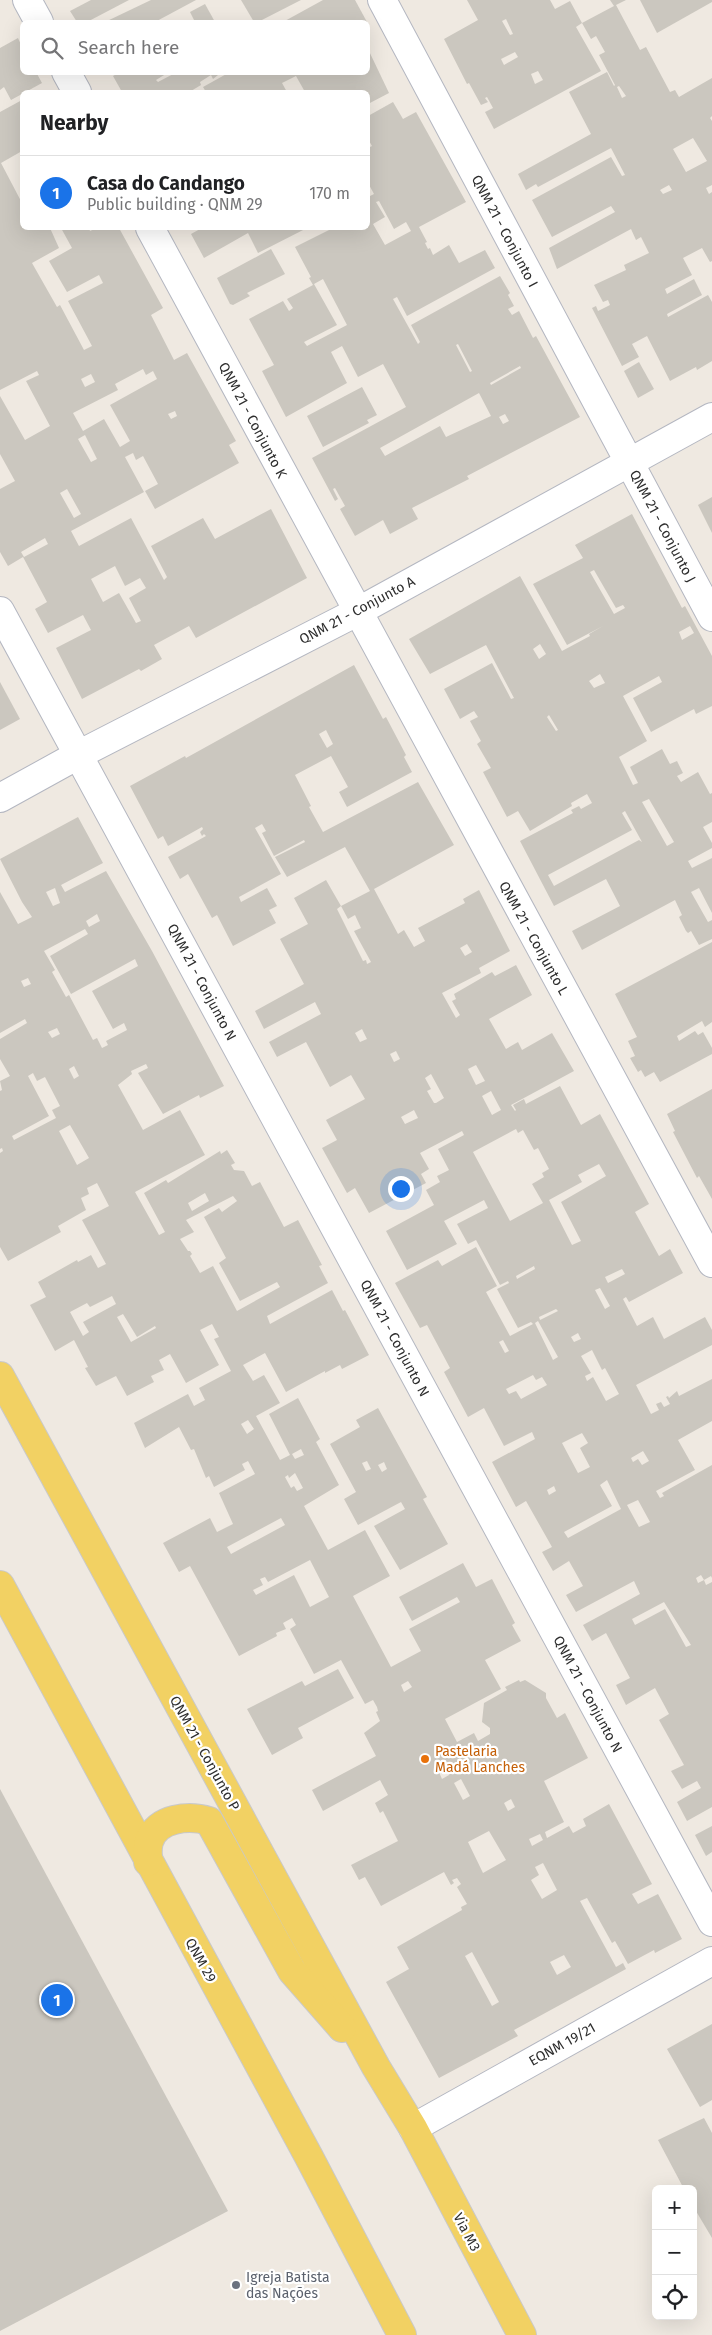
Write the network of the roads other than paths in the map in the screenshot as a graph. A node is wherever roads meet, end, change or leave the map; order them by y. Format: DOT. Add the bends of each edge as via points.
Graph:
graph roads {
  1 [pos="27,0"];
  2 [pos="382,0"];
  3 [pos="38,20"];
  4 [pos="68,75"];
  5 [pos="76,90"];
  6 [pos="151,230"];
  7 [pos="712,417"];
  8 [pos="629,462"];
  9 [pos="0,611"];
  10 [pos="357,612"];
  11 [pos="712,617"];
  12 [pos="78,755"];
  13 [pos="0,798"];
  14 [pos="712,1264"];
  15 [pos="0,1376"];
  16 [pos="0,1585"];
  17 [pos="148,1862"];
  18 [pos="712,1922"];
  19 [pos="712,1961"];
  20 [pos="376,2067"];
  21 [pos="413,2128"];
  22 [pos="402,2335"];
  23 [pos="522,2335"];
  1 -- 3 [label="street"];
  2 -- 8 [label="street, QNM 21 - Conjunto I"];
  4 -- 5 [label="street"];
  6 -- 10 [label="street, QNM 21 - Conjunto K"];
  7 -- 8 [label="street, QNM 21 - Conjunto A"];
  8 -- 10 [label="street, QNM 21 - Conjunto A"];
  8 -- 11 [label="street, QNM 21 - Conjunto J"];
  9 -- 12 [label="street, QNM 21 - Conjunto N"];
  10 -- 12 [label="street, QNM 21 - Conjunto A"];
  10 -- 14 [label="street, QNM 21 - Conjunto L"];
  12 -- 13 [label="street, QNM 21 - Conjunto A"];
  12 -- 18 [label="street, QNM 21 - Conjunto N"];
  15 -- 20 [label="main road, QNM 21 - Conjunto P"];
  16 -- 17 [label="main road, QNM 29"];
  17 -- 20 [label="main road" via="149,1842 160,1827 182,1818 210,1821 292,1971"];
  17 -- 22 [label="main road, QNM 29"];
  19 -- 21 [label="street, EQNM 19/21"];
  20 -- 21 [label="main road, QNM 21 - Conjunto P"];
  21 -- 23 [label="main road, Via M3"];
}
